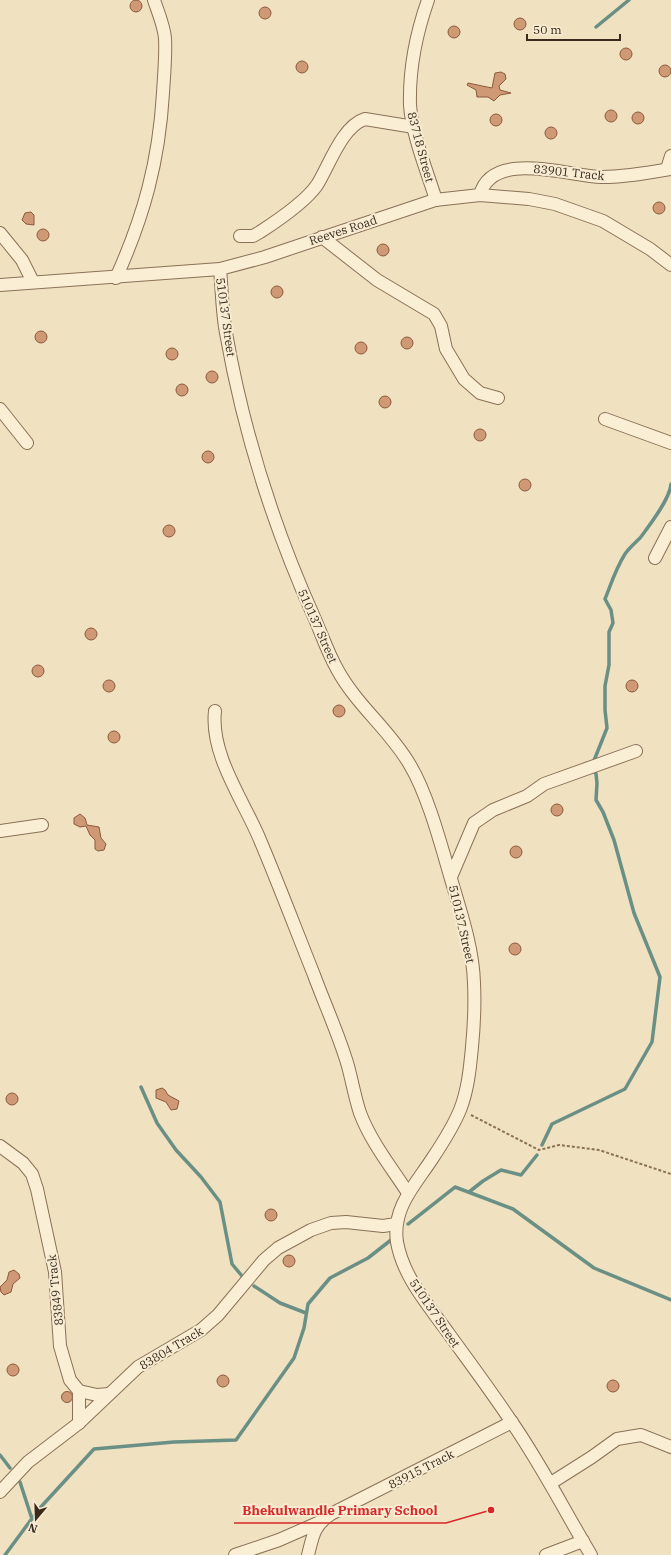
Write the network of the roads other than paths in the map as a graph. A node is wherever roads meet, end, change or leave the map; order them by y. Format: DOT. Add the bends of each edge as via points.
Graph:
graph roads {
  1 [pos="154,0"];
  2 [pos="428,0"];
  3 [pos="414,127"];
  4 [pos="671,156"];
  5 [pos="669,169"];
  6 [pos="480,195"];
  7 [pos="436,200"];
  8 [pos="0,233"];
  9 [pos="240,236"];
  10 [pos="322,238"];
  11 [pos="671,266"];
  12 [pos="220,269"];
  13 [pos="116,278"];
  14 [pos="33,282"];
  15 [pos="0,286"];
  16 [pos="498,398"];
  17 [pos="0,409"];
  18 [pos="605,419"];
  19 [pos="27,443"];
  20 [pos="671,443"];
  21 [pos="671,527"];
  22 [pos="655,558"];
  23 [pos="215,711"];
  24 [pos="636,751"];
  25 [pos="42,825"];
  26 [pos="0,831"];
  27 [pos="450,877"];
  28 [pos="0,1146"];
  29 [pos="408,1193"];
  30 [pos="396,1224"];
  31 [pos="79,1392"];
  32 [pos="108,1394"];
  33 [pos="512,1422"];
  34 [pos="79,1423"];
  35 [pos="671,1448"];
  36 [pos="551,1483"];
  37 [pos="0,1492"];
  38 [pos="320,1522"];
  39 [pos="583,1541"];
  40 [pos="235,1555"];
  41 [pos="308,1555"];
  42 [pos="546,1555"];
  43 [pos="591,1555"];
  1 -- 13 [label="street" via="165,37 156,162 133,240"];
  2 -- 3 [label="street, 83718 Street" via="415,46 411,76 410,106"];
  3 -- 7 [label="street, 83718 Street"];
  3 -- 9 [label="street" via="365,119 358,122 338,146 316,186 301,201 260,232 253,236"];
  4 -- 5 [label="street"];
  5 -- 6 [label="street, 83901 Track" via="601,177 528,168 510,169 487,180 481,188"];
  6 -- 7 [label="street, Reeves Road"];
  6 -- 11 [label="street, Reeves Road" via="536,200 596,218 626,233"];
  7 -- 10 [label="street, Reeves Road"];
  8 -- 14 [label="street" via="22,260"];
  10 -- 12 [label="street, Reeves Road"];
  10 -- 16 [label="street" via="377,280 434,314 446,349 464,379 480,393"];
  12 -- 13 [label="street, Reeves Road"];
  12 -- 27 [label="street, 510137 Street" via="227,337 240,398 274,519 299,585 336,668 354,696 410,765 423,793"];
  13 -- 14 [label="street, Reeves Road"];
  14 -- 15 [label="street, Reeves Road"];
  17 -- 19 [label="street"];
  18 -- 20 [label="street"];
  21 -- 22 [label="street"];
  23 -- 29 [label="street" via="216,738 224,761 260,840 313,974 348,1065 360,1112 373,1140"];
  24 -- 27 [label="street" via="544,784 527,796 493,810 474,823"];
  25 -- 26 [label="street"];
  27 -- 29 [label="street, 510137 Street" via="469,942 474,981 470,1073 461,1108 433,1158"];
  28 -- 31 [label="street, 83849 Track" via="23,1162 32,1174 37,1188 55,1272 60,1346 70,1380"];
  29 -- 30 [label="street, 510137 Street" via="400,1208"];
  30 -- 32 [label="street, 83804 Track" via="384,1226 331,1223 294,1238 264,1260 231,1301 201,1330 138,1367"];
  30 -- 33 [label="street, 510137 Street" via="397,1242 404,1265 417,1290"];
  31 -- 32 [label="street"];
  31 -- 34 [label="street"];
  32 -- 34 [label="street, 83804 Track"];
  33 -- 36 [label="street, 510137 Street"];
  33 -- 38 [label="street, 83915 Track" via="331,1514"];
  34 -- 37 [label="street, 83804 Track" via="28,1462"];
  35 -- 36 [label="street" via="641,1435 617,1439"];
  36 -- 39 [label="street, 510137 Street"];
  38 -- 40 [label="street, 83915 Track"];
  38 -- 41 [label="street" via="312,1538"];
  39 -- 42 [label="street"];
  39 -- 43 [label="street, 510137 Street"];
}
